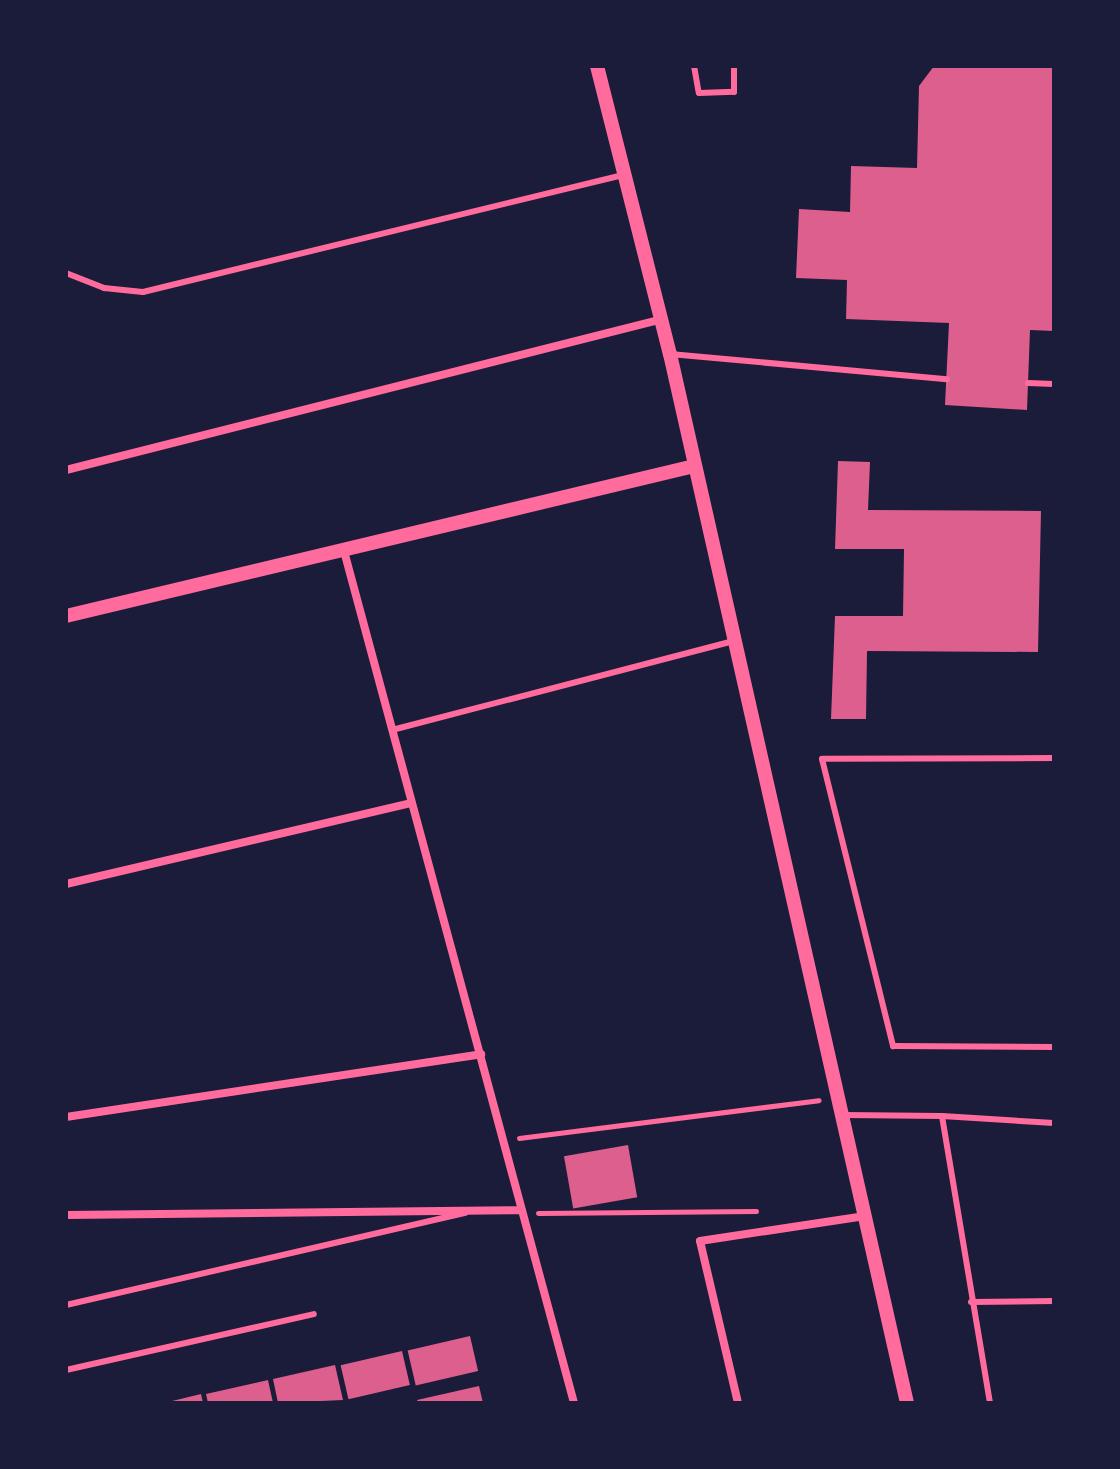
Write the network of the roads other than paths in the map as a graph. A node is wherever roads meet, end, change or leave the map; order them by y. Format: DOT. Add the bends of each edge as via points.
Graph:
graph roads {
  1 [pos="597,66"];
  2 [pos="694,66"];
  3 [pos="734,66"];
  4 [pos="622,175"];
  5 [pos="66,273"];
  6 [pos="659,320"];
  7 [pos="670,354"];
  8 [pos="947,379"];
  9 [pos="1028,383"];
  10 [pos="1054,384"];
  11 [pos="694,466"];
  12 [pos="66,470"];
  13 [pos="344,551"];
  14 [pos="66,616"];
  15 [pos="735,641"];
  16 [pos="392,730"];
  17 [pos="1054,758"];
  18 [pos="411,803"];
  19 [pos="66,884"];
  20 [pos="1054,1047"];
  21 [pos="481,1054"];
  22 [pos="844,1115"];
  23 [pos="942,1116"];
  24 [pos="66,1117"];
  25 [pos="1054,1123"];
  26 [pos="477,1211"];
  27 [pos="521,1212"];
  28 [pos="66,1215"];
  29 [pos="865,1216"];
  30 [pos="1054,1301"];
  31 [pos="971,1302"];
  32 [pos="66,1305"];
  33 [pos="314,1314"];
  34 [pos="66,1370"];
  35 [pos="574,1403"];
  36 [pos="738,1403"];
  37 [pos="907,1403"];
  38 [pos="990,1403"];
  1 -- 4 [label="street"];
  2 -- 3 [label="lane" via="699,93 734,92"];
  4 -- 5 [label="lane" via="143,292 104,288"];
  4 -- 6 [label="street"];
  6 -- 7 [label="street"];
  6 -- 12 [label="street"];
  7 -- 8 [label="lane"];
  7 -- 11 [label="street"];
  9 -- 10 [label="lane"];
  11 -- 13 [label="street"];
  11 -- 15 [label="street"];
  13 -- 14 [label="street"];
  13 -- 16 [label="street"];
  15 -- 16 [label="lane"];
  15 -- 22 [label="street"];
  16 -- 18 [label="street"];
  17 -- 20 [label="lane" via="822,759 893,1046"];
  18 -- 19 [label="street"];
  18 -- 21 [label="street"];
  21 -- 24 [label="street"];
  21 -- 27 [label="street"];
  22 -- 23 [label="lane"];
  22 -- 29 [label="street"];
  23 -- 25 [label="lane"];
  23 -- 31 [label="lane"];
  26 -- 27 [label="street"];
  26 -- 28 [label="street"];
  26 -- 32 [label="lane"];
  27 -- 35 [label="street"];
  29 -- 36 [label="street" via="700,1241"];
  29 -- 37 [label="street"];
  30 -- 31 [label="lane"];
  31 -- 38 [label="lane"];
  33 -- 34 [label="lane"];
}
